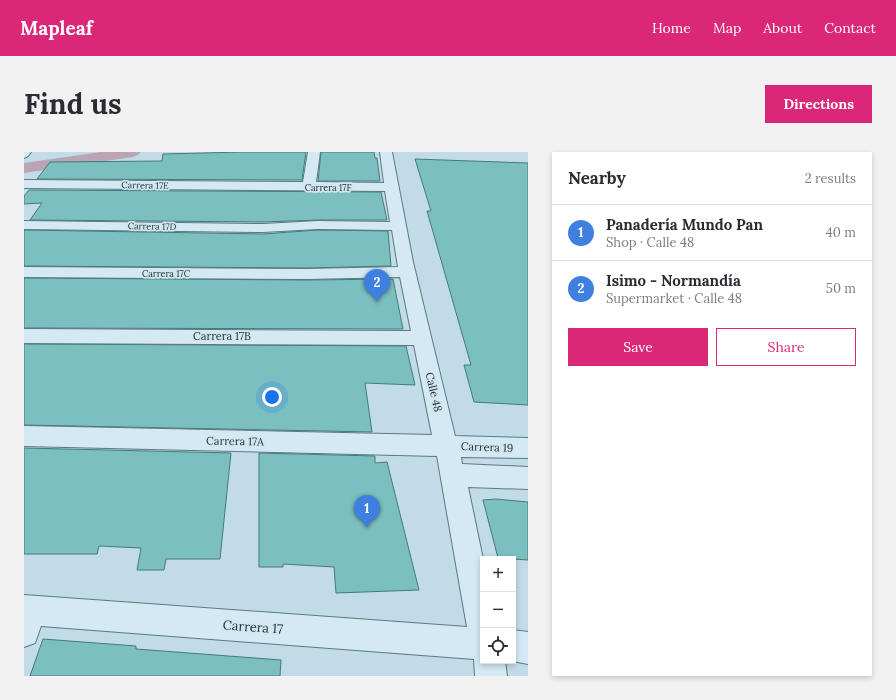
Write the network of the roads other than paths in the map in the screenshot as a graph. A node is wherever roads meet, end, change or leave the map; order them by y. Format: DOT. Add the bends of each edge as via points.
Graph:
graph roads {
  1 [pos="314,152"];
  2 [pos="386,152"];
  3 [pos="24,184"];
  4 [pos="309,186"];
  5 [pos="266,187"];
  6 [pos="391,187"];
  7 [pos="24,225"];
  8 [pos="397,226"];
  9 [pos="24,272"];
  10 [pos="407,272"];
  11 [pos="24,336"];
  12 [pos="421,338"];
  13 [pos="24,436"];
  14 [pos="447,446"];
  15 [pos="528,448"];
  16 [pos="453,475"];
  17 [pos="528,478"];
  18 [pos="27,617"];
  19 [pos="482,628"];
  20 [pos="480,644"];
  21 [pos="516,646"];
  22 [pos="528,648"];
  23 [pos="489,664"];
  24 [pos="491,676"];
  1 -- 4 [label="street"];
  2 -- 6 [label="street, Calle 48"];
  3 -- 5 [label="street, Carrera 17E"];
  4 -- 5 [label="street, Carrera 17F"];
  4 -- 6 [label="street, Carrera 17F"];
  6 -- 8 [label="street, Calle 48"];
  7 -- 8 [label="street, Carrera 17D" via="263,228 318,225"];
  8 -- 10 [label="street, Calle 48"];
  9 -- 10 [label="street, Carrera 17C"];
  10 -- 12 [label="street, Calle 48"];
  11 -- 12 [label="street, Carrera 17B"];
  12 -- 14 [label="street, Calle 48"];
  13 -- 14 [label="street, Carrera 17A"];
  14 -- 15 [label="street, Carrera 19"];
  14 -- 16 [label="street, Calle 48"];
  16 -- 17 [label="street"];
  16 -- 19 [label="street, Calle 48"];
  18 -- 20 [label="street, Carrera 17"];
  21 -- 22 [label="street"];
  23 -- 24 [label="street"];
}
